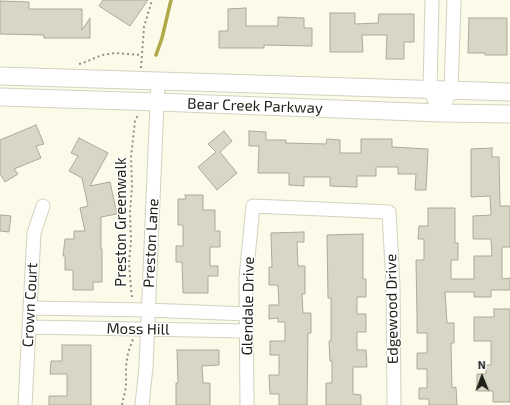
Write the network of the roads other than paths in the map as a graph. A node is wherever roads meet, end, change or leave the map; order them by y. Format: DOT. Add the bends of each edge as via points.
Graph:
graph roads {
  1 [pos="432,0"];
  2 [pos="454,0"];
  3 [pos="431,41"];
  4 [pos="453,42"];
  5 [pos="0,76"];
  6 [pos="158,80"];
  7 [pos="430,90"];
  8 [pos="451,91"];
  9 [pos="510,92"];
  10 [pos="0,97"];
  11 [pos="158,102"];
  12 [pos="440,113"];
  13 [pos="510,114"];
  14 [pos="43,206"];
  15 [pos="389,212"];
  16 [pos="30,308"];
  17 [pos="81,309"];
  18 [pos="148,310"];
  19 [pos="202,312"];
  20 [pos="246,314"];
  21 [pos="29,327"];
  22 [pos="81,328"];
  23 [pos="148,329"];
  24 [pos="202,330"];
  25 [pos="247,331"];
  26 [pos="25,405"];
  27 [pos="142,405"];
  28 [pos="247,405"];
  29 [pos="394,405"];
  1 -- 3 [label="street"];
  2 -- 4 [label="street"];
  3 -- 4 [label="street"];
  3 -- 7 [label="street"];
  4 -- 8 [label="street"];
  5 -- 6 [label="main road, Bear Creek Parkway"];
  6 -- 7 [label="main road, Bear Creek Parkway"];
  6 -- 11 [label="street, Preston Lane"];
  7 -- 8 [label="main road, Bear Creek Parkway"];
  7 -- 12 [label="street"];
  8 -- 9 [label="main road, Bear Creek Parkway"];
  8 -- 12 [label="street"];
  10 -- 11 [label="main road, Bear Creek Parkway"];
  11 -- 12 [label="main road, Bear Creek Parkway"];
  11 -- 18 [label="street, Preston Lane"];
  12 -- 13 [label="main road, Bear Creek Parkway"];
  14 -- 16 [label="street, Crown Court" via="34,233"];
  15 -- 20 [label="street, Glendale Drive" via="253,206 246,278"];
  15 -- 29 [label="street, Edgewood Drive" via="393,285"];
  16 -- 17 [label="street, Moss Hill"];
  16 -- 21 [label="street, Crown Court"];
  17 -- 18 [label="street, Moss Hill"];
  17 -- 22 [label="street"];
  18 -- 19 [label="street, Moss Hill"];
  18 -- 23 [label="street, Preston Lane"];
  19 -- 20 [label="street, Moss Hill"];
  19 -- 24 [label="street"];
  20 -- 25 [label="street, Glendale Drive"];
  21 -- 22 [label="street, Moss Hill"];
  21 -- 26 [label="street, Crown Court"];
  22 -- 23 [label="street, Moss Hill"];
  23 -- 24 [label="street, Moss Hill"];
  23 -- 27 [label="street, Preston Lane"];
  24 -- 25 [label="street, Moss Hill"];
  25 -- 28 [label="street, Glendale Drive"];
}
